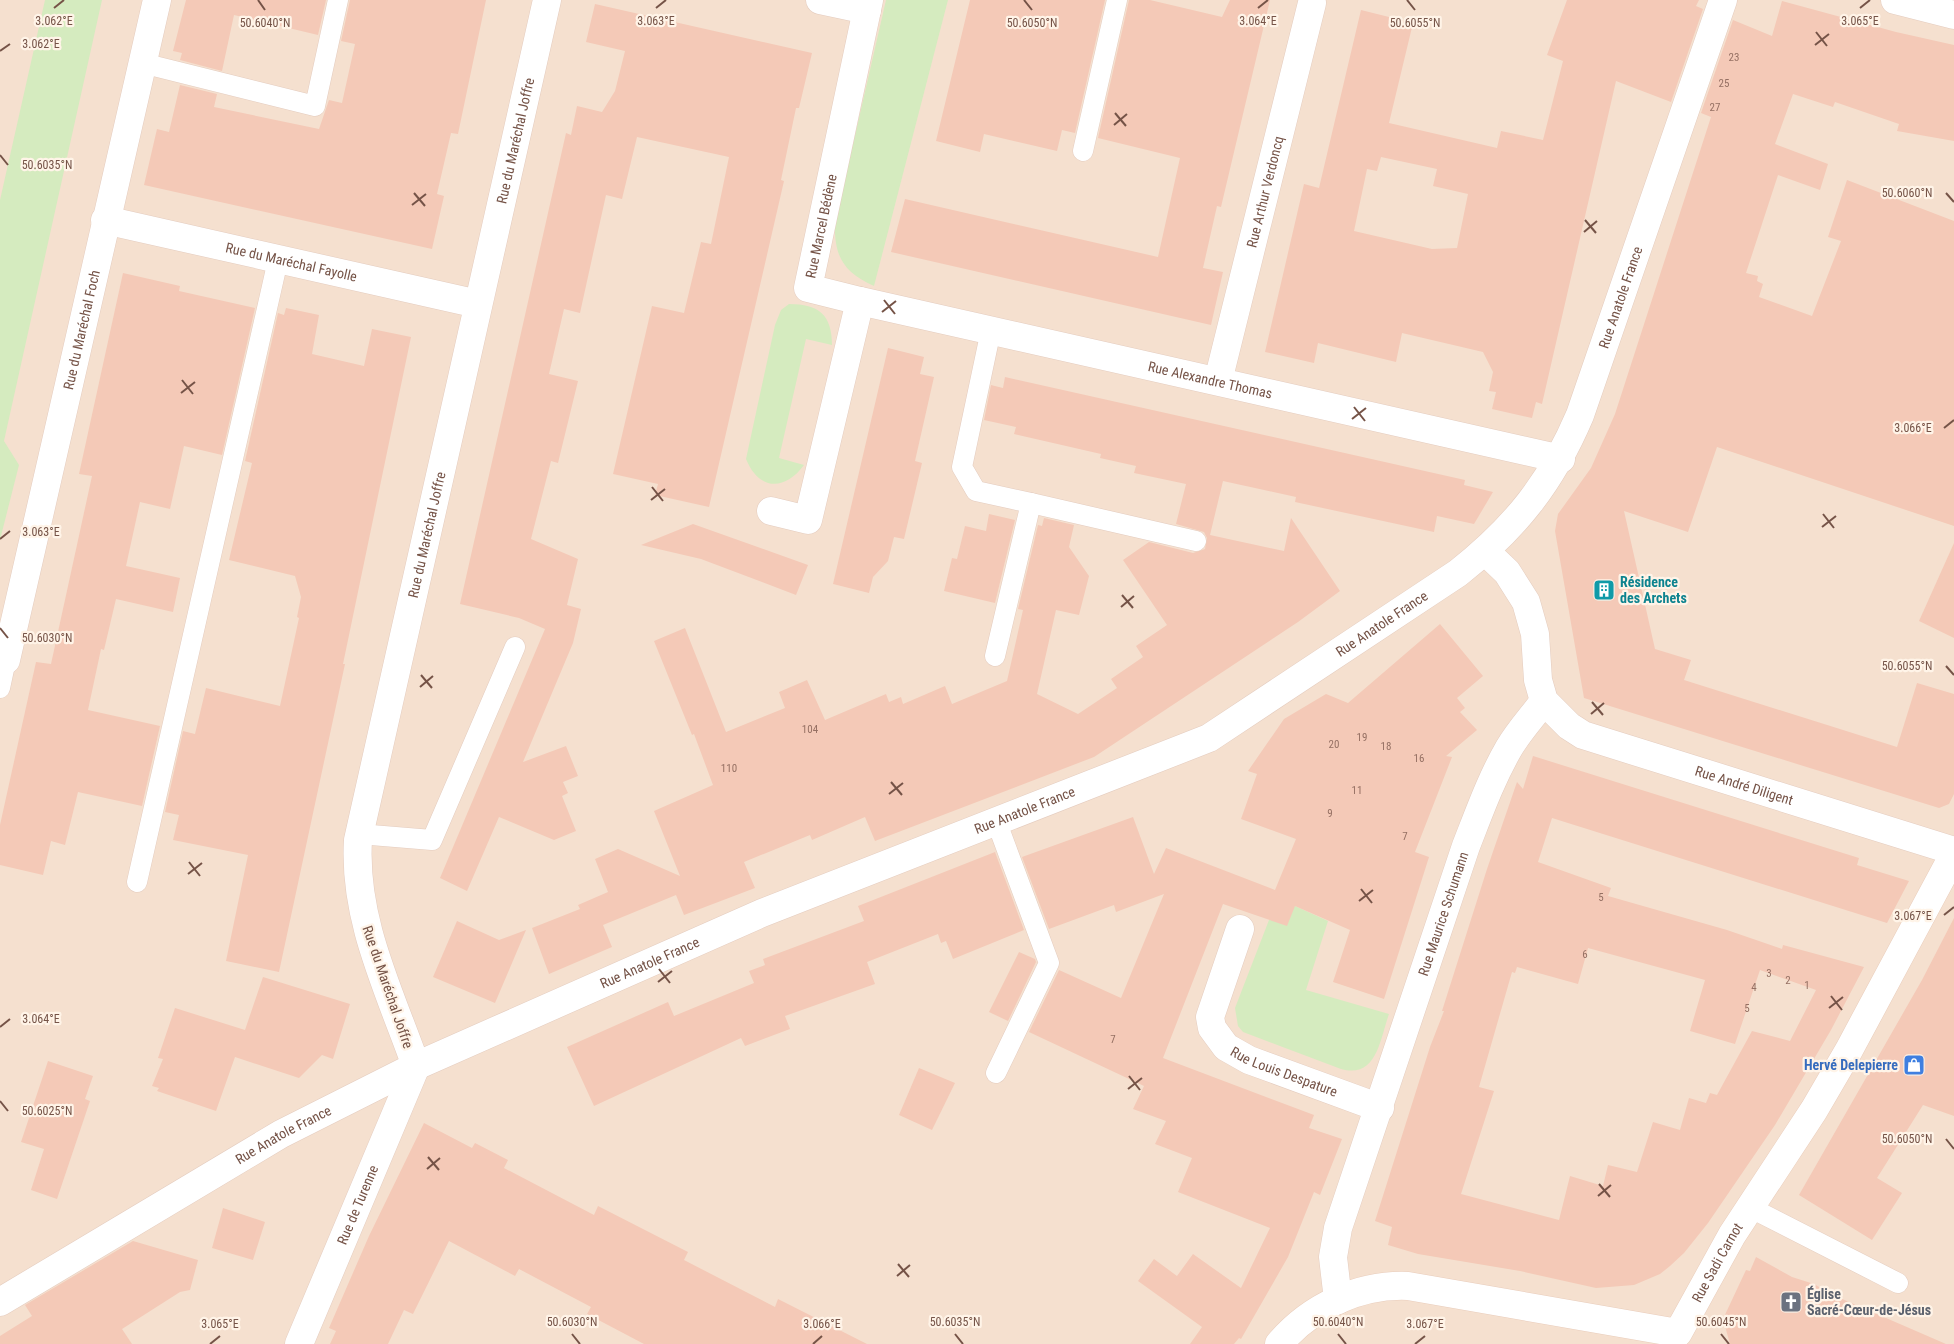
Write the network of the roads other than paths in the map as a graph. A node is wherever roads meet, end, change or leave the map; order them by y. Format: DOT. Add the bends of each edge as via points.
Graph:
graph roads {
  1 [pos="157,0"];
  2 [pos="338,0"];
  3 [pos="547,0"];
  4 [pos="820,0"];
  5 [pos="1117,0"];
  6 [pos="1723,0"];
  7 [pos="1895,0"];
  8 [pos="1312,3"];
  9 [pos="868,5"];
  10 [pos="1954,15"];
  11 [pos="142,63"];
  12 [pos="1083,151"];
  13 [pos="105,220"];
  14 [pos="278,260"];
  15 [pos="860,300"];
  16 [pos="478,304"];
  17 [pos="991,330"];
  18 [pos="1218,380"];
  19 [pos="1561,459"];
  20 [pos="1031,503"];
  21 [pos="771,510"];
  22 [pos="1196,541"];
  23 [pos="1485,551"];
  24 [pos="515,647"];
  25 [pos="995,656"];
  26 [pos="3,659"];
  27 [pos="0,688"];
  28 [pos="1544,701"];
  29 [pos="997,822"];
  30 [pos="359,834"];
  31 [pos="1954,853"];
  32 [pos="137,882"];
  33 [pos="1240,929"];
  34 [pos="416,1066"];
  35 [pos="996,1073"];
  36 [pos="1380,1108"];
  37 [pos="1749,1207"];
  38 [pos="1898,1283"];
  39 [pos="1338,1300"];
  40 [pos="0,1302"];
  41 [pos="1676,1339"];
  42 [pos="299,1344"];
  43 [pos="1279,1344"];
  1 -- 11 [label="street, Rue du Maréchal Foch"];
  2 -- 11 [label="lane" via="315,106"];
  3 -- 16 [label="street, Rue du Maréchal Joffre"];
  4 -- 9 [label="street"];
  5 -- 12 [label="lane"];
  6 -- 19 [label="street, Rue Anatole France" via="1580,415"];
  7 -- 10 [label="street"];
  8 -- 18 [label="street, Rue Arthur Verdoncq"];
  9 -- 15 [label="street, Rue Marcel Bédène" via="808,288"];
  11 -- 13 [label="street, Rue du Maréchal Foch"];
  13 -- 14 [label="street, Rue du Maréchal Fayolle"];
  13 -- 26 [label="street, Rue du Maréchal Foch"];
  14 -- 16 [label="street, Rue du Maréchal Fayolle"];
  14 -- 32 [label="lane"];
  15 -- 17 [label="street, Rue Alexandre Thomas"];
  15 -- 21 [label="street" via="808,520"];
  16 -- 30 [label="street, Rue du Maréchal Joffre"];
  17 -- 18 [label="street, Rue Alexandre Thomas"];
  17 -- 20 [label="lane" via="962,467 976,491"];
  18 -- 19 [label="street, Rue Alexandre Thomas"];
  19 -- 23 [label="street, Rue Anatole France" via="1520,517"];
  20 -- 22 [label="lane"];
  20 -- 25 [label="lane"];
  23 -- 28 [label="street" via="1507,572 1526,602 1535,634 1538,680"];
  23 -- 29 [label="street, Rue Anatole France" via="1430,592 1209,738"];
  24 -- 30 [label="lane" via="432,840"];
  26 -- 27 [label="lane"];
  28 -- 31 [label="street, Rue André Diligent" via="1583,735"];
  28 -- 36 [label="street, Rue Maurice Schumann" via="1511,745 1490,784 1466,846"];
  29 -- 34 [label="street, Rue Anatole France" via="725,928"];
  29 -- 35 [label="lane" via="1049,963"];
  30 -- 34 [label="street, Rue du Maréchal Joffre" via="356,865 363,915"];
  31 -- 37 [label="street, Rue Sadi Carnot" via="1832,1079"];
  33 -- 36 [label="street, Rue Louis Despature" via="1210,1017 1218,1037 1226,1047 1249,1060"];
  34 -- 40 [label="street, Rue Anatole France" via="281,1134"];
  34 -- 42 [label="street, Rue de Turenne"];
  36 -- 39 [label="street, Rue Maurice Schumann" via="1334,1243"];
  37 -- 38 [label="lane"];
  37 -- 41 [label="street, Rue Sadi Carnot"];
  39 -- 41 [label="street, Rue Sadi Carnot" via="1376,1287 1408,1286"];
  39 -- 43 [label="street, Rue Sadi Carnot" via="1308,1318"];
}
